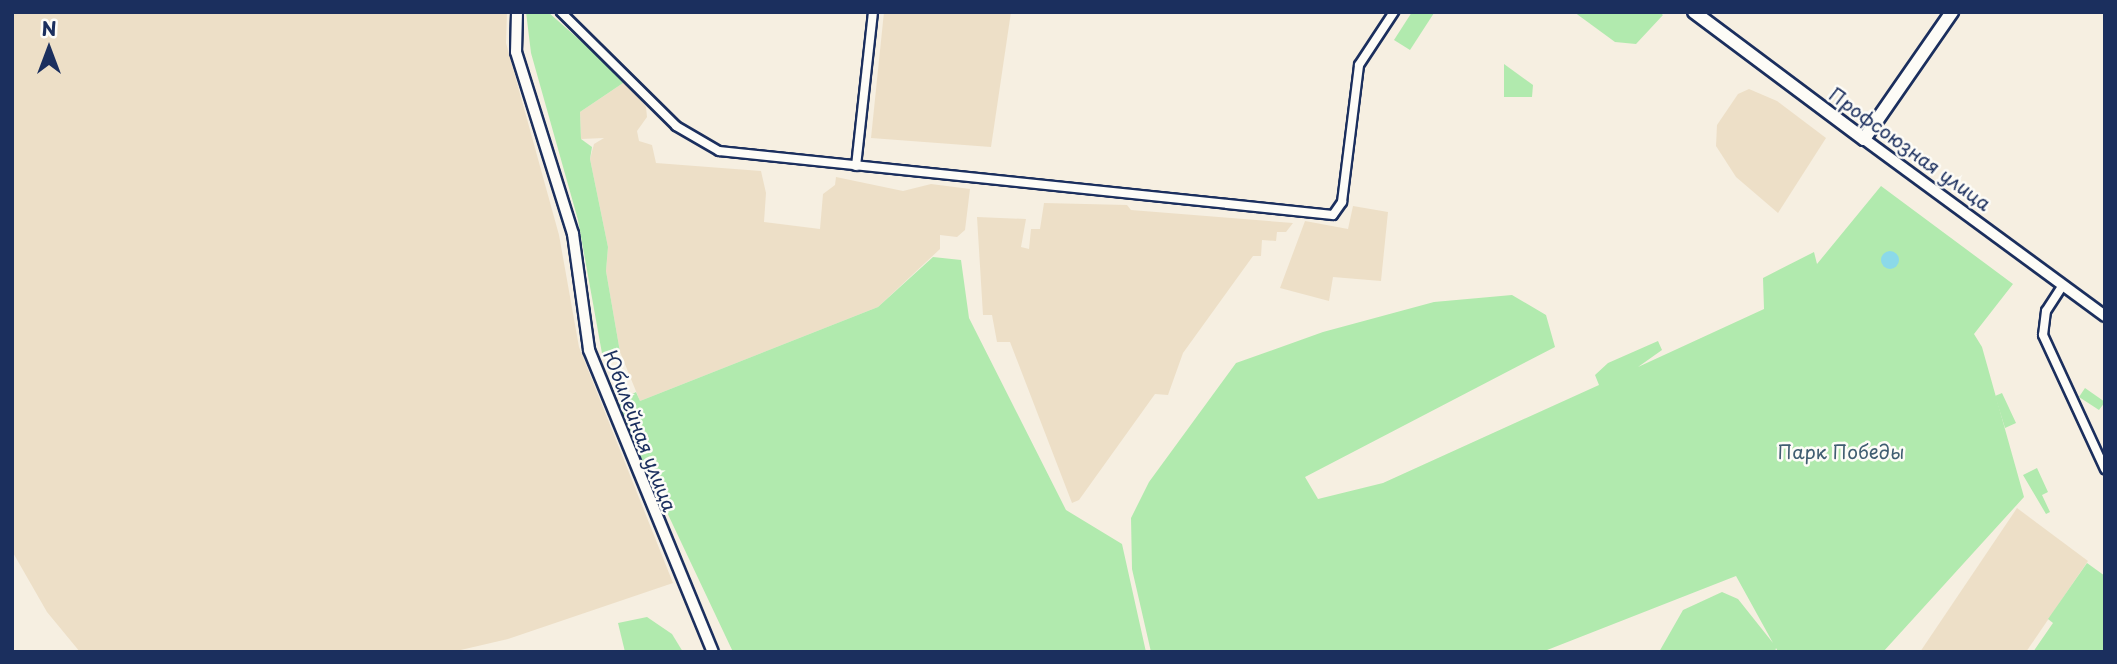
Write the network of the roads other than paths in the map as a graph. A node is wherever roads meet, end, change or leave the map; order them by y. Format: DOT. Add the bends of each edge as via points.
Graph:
graph roads {
  1 [pos="517,12"];
  2 [pos="561,12"];
  3 [pos="873,12"];
  4 [pos="1394,12"];
  5 [pos="1693,12"];
  6 [pos="1952,12"];
  7 [pos="1864,139"];
  8 [pos="856,166"];
  9 [pos="2063,285"];
  10 [pos="2105,316"];
  11 [pos="2105,469"];
  12 [pos="713,652"];
  1 -- 12 [label="street, Юбилейная улица" via="516,52 573,234 589,350"];
  2 -- 8 [label="street" via="694,140 719,151"];
  3 -- 8 [label="street"];
  4 -- 8 [label="street" via="1359,65 1342,202 1333,215"];
  5 -- 7 [label="highway, Профсоюзная улица"];
  6 -- 7 [label="highway"];
  7 -- 9 [label="main road, Профсоюзная улица"];
  9 -- 10 [label="main road, Профсоюзная улица"];
  9 -- 11 [label="street" via="2046,311 2043,335"];
}
